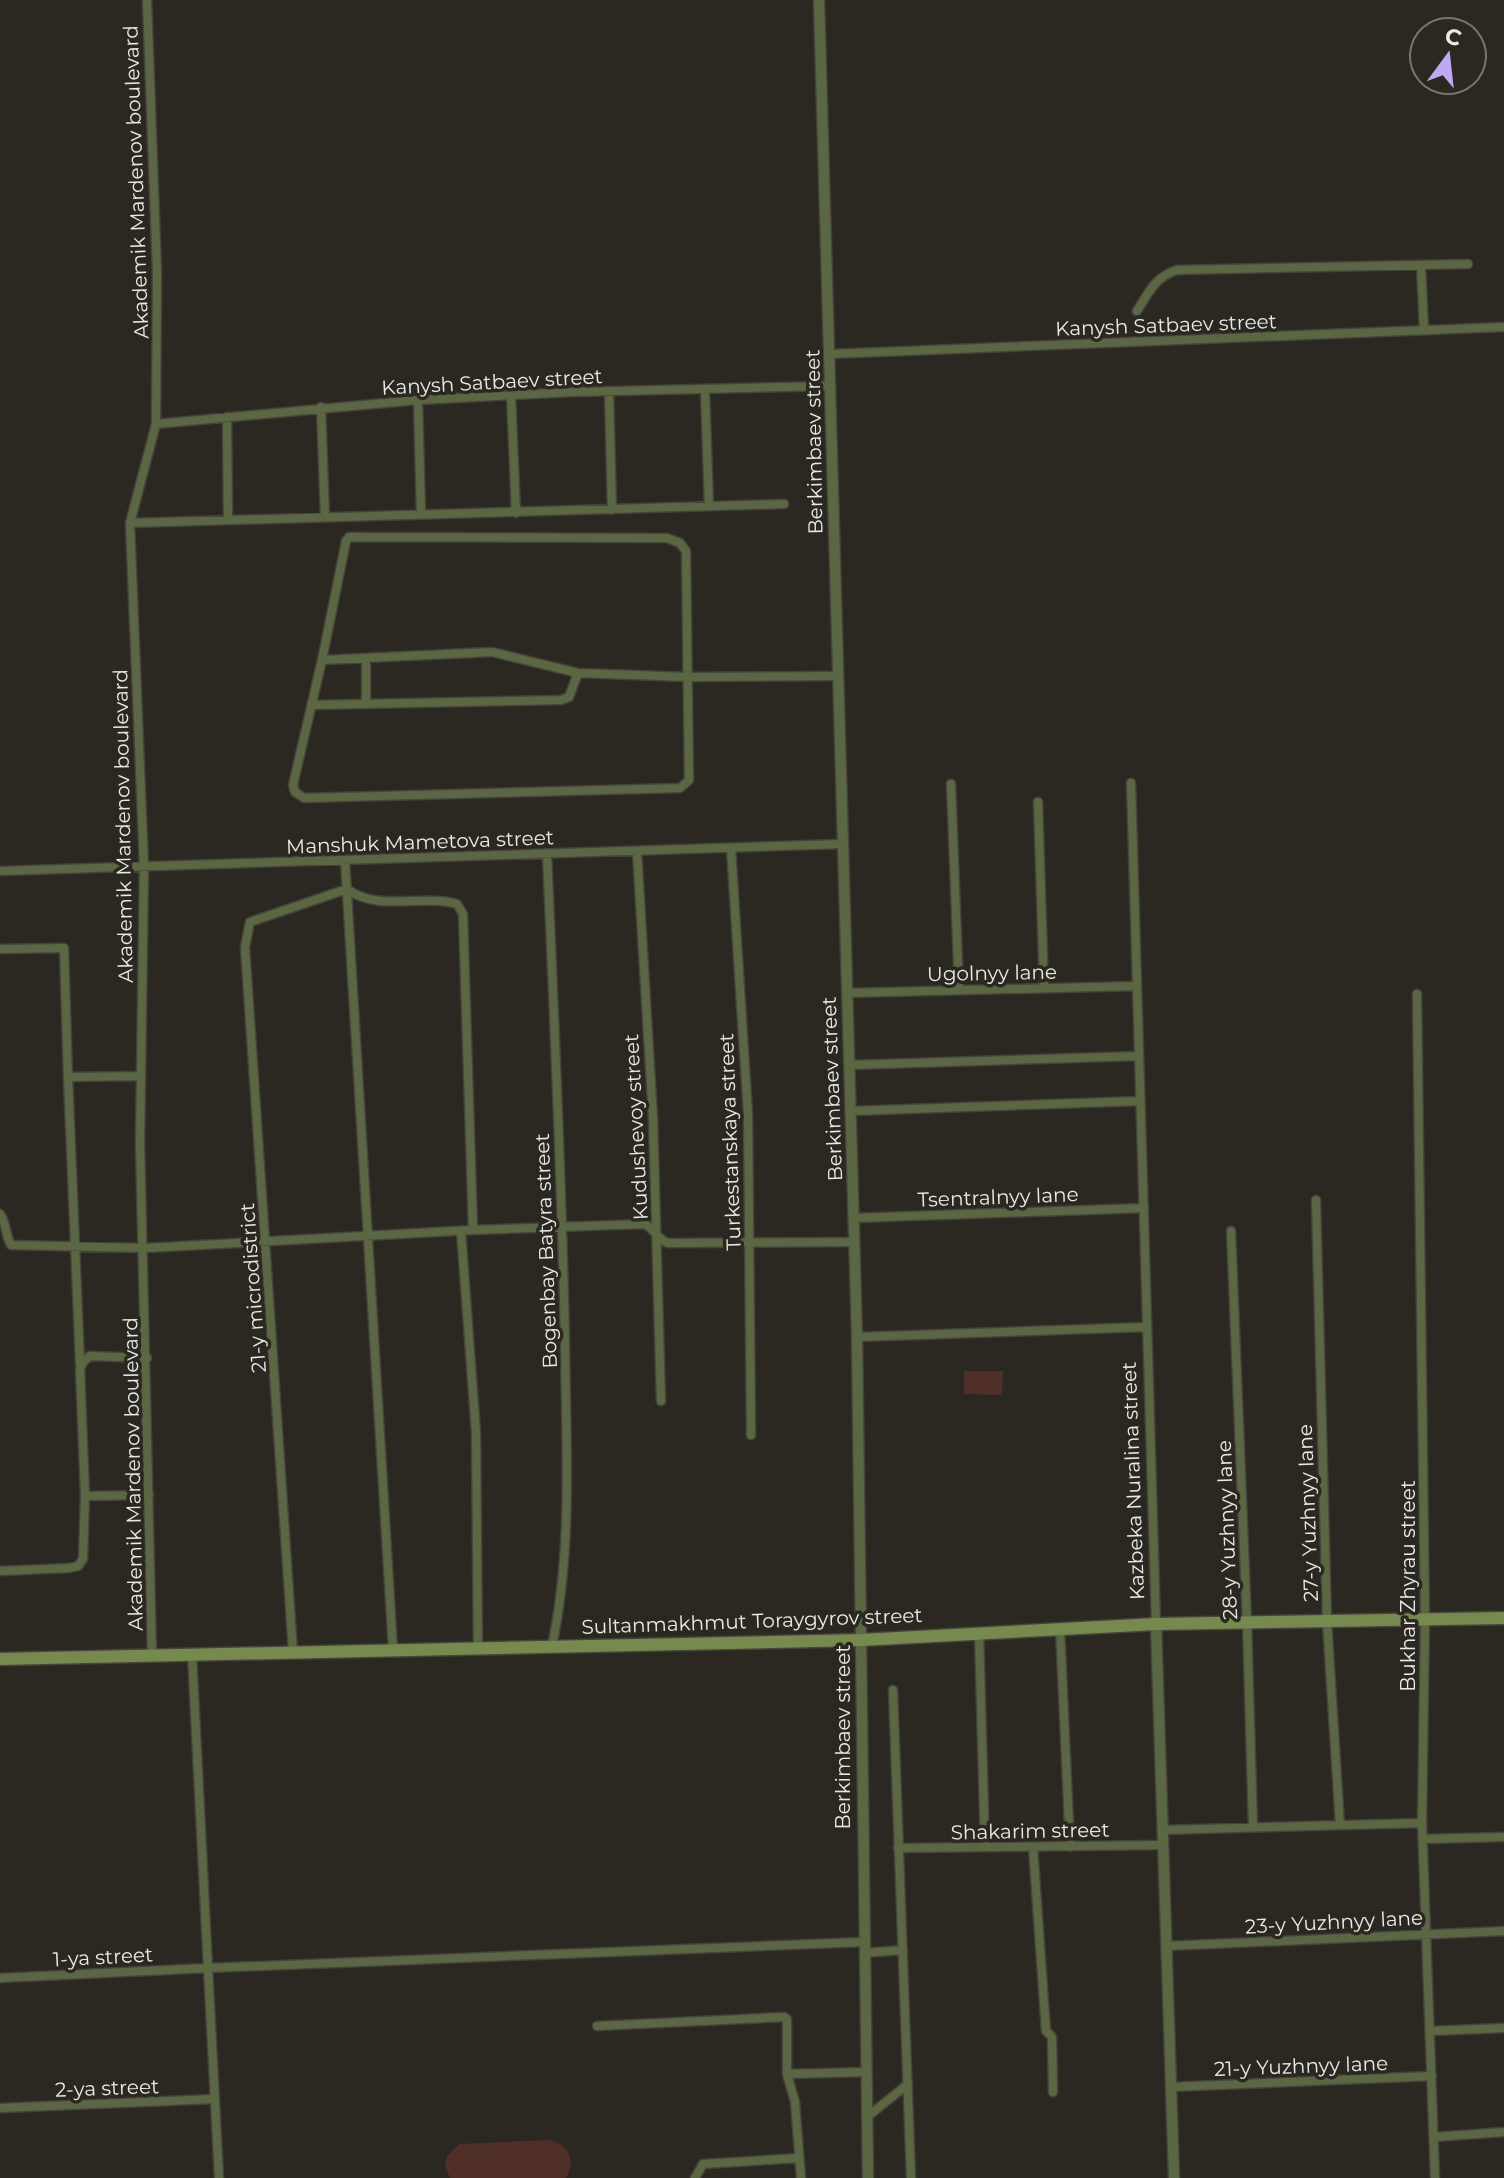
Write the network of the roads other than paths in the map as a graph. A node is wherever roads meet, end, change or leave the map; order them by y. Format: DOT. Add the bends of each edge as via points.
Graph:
graph roads {
  1 [pos="147,0"];
  2 [pos="819,0"];
  3 [pos="1468,264"];
  4 [pos="1421,266"];
  5 [pos="1137,311"];
  6 [pos="1504,327"];
  7 [pos="1424,330"];
  8 [pos="830,354"];
  9 [pos="831,386"];
  10 [pos="705,390"];
  11 [pos="609,392"];
  12 [pos="511,395"];
  13 [pos="418,400"];
  14 [pos="321,407"];
  15 [pos="227,417"];
  16 [pos="156,424"];
  17 [pos="784,504"];
  18 [pos="709,507"];
  19 [pos="612,510"];
  20 [pos="516,513"];
  21 [pos="421,514"];
  22 [pos="325,517"];
  23 [pos="228,519"];
  24 [pos="130,523"];
  25 [pos="366,658"];
  26 [pos="322,660"];
  27 [pos="578,673"];
  28 [pos="838,676"];
  29 [pos="688,677"];
  30 [pos="366,704"];
  31 [pos="311,705"];
  32 [pos="1131,783"];
  33 [pos="951,784"];
  34 [pos="1038,802"];
  35 [pos="842,844"];
  36 [pos="731,848"];
  37 [pos="637,851"];
  38 [pos="547,854"];
  39 [pos="345,860"];
  40 [pos="144,867"];
  41 [pos="0,871"];
  42 [pos="347,889"];
  43 [pos="0,949"];
  44 [pos="1137,986"];
  45 [pos="1044,988"];
  46 [pos="959,990"];
  47 [pos="847,993"];
  48 [pos="1417,994"];
  49 [pos="1139,1056"];
  50 [pos="849,1065"];
  51 [pos="141,1076"];
  52 [pos="68,1077"];
  53 [pos="1140,1101"];
  54 [pos="851,1111"];
  55 [pos="1316,1200"];
  56 [pos="1144,1208"];
  57 [pos="0,1214"];
  58 [pos="854,1218"];
  59 [pos="563,1227"];
  60 [pos="473,1230"];
  61 [pos="461,1231"];
  62 [pos="1231,1231"];
  63 [pos="367,1236"];
  64 [pos="657,1237"];
  65 [pos="265,1241"];
  66 [pos="749,1241"];
  67 [pos="855,1242"];
  68 [pos="76,1245"];
  69 [pos="145,1248"];
  70 [pos="1146,1327"];
  71 [pos="857,1337"];
  72 [pos="147,1358"];
  73 [pos="80,1369"];
  74 [pos="661,1401"];
  75 [pos="751,1435"];
  76 [pos="149,1495"];
  77 [pos="85,1496"];
  78 [pos="0,1571"];
  79 [pos="1504,1618"];
  80 [pos="1425,1619"];
  81 [pos="1327,1621"];
  82 [pos="1247,1622"];
  83 [pos="1156,1624"];
  84 [pos="1060,1628"];
  85 [pos="979,1632"];
  86 [pos="861,1640"];
  87 [pos="552,1646"];
  88 [pos="478,1648"];
  89 [pos="393,1650"];
  90 [pos="293,1652"];
  91 [pos="192,1654"];
  92 [pos="152,1656"];
  93 [pos="0,1659"];
  94 [pos="893,1690"];
  95 [pos="1422,1823"];
  96 [pos="1340,1825"];
  97 [pos="1253,1827"];
  98 [pos="1162,1830"];
  99 [pos="1504,1837"];
  100 [pos="1423,1839"];
  101 [pos="1162,1845"];
  102 [pos="985,1847"];
  103 [pos="1033,1847"];
  104 [pos="1070,1847"];
  105 [pos="898,1848"];
  106 [pos="1504,1931"];
  107 [pos="1427,1934"];
  108 [pos="1166,1946"];
  109 [pos="864,1947"];
  110 [pos="903,1950"];
  111 [pos="208,1968"];
  112 [pos="0,1978"];
  113 [pos="597,2026"];
  114 [pos="1504,2028"];
  115 [pos="1430,2031"];
  116 [pos="866,2072"];
  117 [pos="787,2074"];
  118 [pos="1432,2076"];
  119 [pos="908,2084"];
  120 [pos="1171,2087"];
  121 [pos="1053,2092"];
  122 [pos="215,2099"];
  123 [pos="0,2108"];
  124 [pos="867,2117"];
  125 [pos="1504,2132"];
  126 [pos="1434,2137"];
  127 [pos="799,2158"];
  128 [pos="219,2178"];
  129 [pos="695,2178"];
  130 [pos="801,2178"];
  131 [pos="868,2178"];
  132 [pos="911,2178"];
  133 [pos="1174,2178"];
  134 [pos="1435,2178"];
  1 -- 16 [label="street, Akademik Mardenov boulevard" via="157,273"];
  2 -- 8 [label="street, Berkimbaev street"];
  3 -- 4 [label="street"];
  4 -- 5 [label="street" via="1177,270 1155,281"];
  4 -- 7 [label="street"];
  6 -- 7 [label="street, Kanysh Satbaev street"];
  7 -- 8 [label="street, Kanysh Satbaev street"];
  8 -- 9 [label="street, Berkimbaev street"];
  9 -- 10 [label="street, Kanysh Satbaev street"];
  9 -- 28 [label="street, Berkimbaev street"];
  10 -- 11 [label="street, Kanysh Satbaev street"];
  10 -- 18 [label="street"];
  11 -- 12 [label="street, Kanysh Satbaev street"];
  11 -- 19 [label="street"];
  12 -- 13 [label="street, Kanysh Satbaev street"];
  12 -- 20 [label="street"];
  13 -- 14 [label="street, Kanysh Satbaev street"];
  13 -- 21 [label="street"];
  14 -- 15 [label="street, Kanysh Satbaev street"];
  14 -- 22 [label="street"];
  15 -- 16 [label="street, Kanysh Satbaev street"];
  15 -- 23 [label="street"];
  16 -- 24 [label="street, Akademik Mardenov boulevard"];
  17 -- 18 [label="street"];
  18 -- 19 [label="street"];
  19 -- 20 [label="street"];
  20 -- 21 [label="street"];
  21 -- 22 [label="street"];
  22 -- 23 [label="street"];
  23 -- 24 [label="street"];
  24 -- 40 [label="street, Akademik Mardenov boulevard"];
  25 -- 26 [label="street"];
  25 -- 27 [label="street" via="492,652"];
  25 -- 30 [label="street"];
  26 -- 29 [label="street" via="349,537 667,538 686,551"];
  26 -- 31 [label="street"];
  27 -- 29 [label="street"];
  27 -- 30 [label="street" via="569,697 561,700"];
  28 -- 29 [label="street"];
  28 -- 35 [label="street, Berkimbaev street"];
  29 -- 31 [label="street" via="689,780 680,788 304,798 293,785"];
  30 -- 31 [label="street"];
  32 -- 44 [label="street, Kazbeka Nuralina street"];
  33 -- 46 [label="street"];
  34 -- 45 [label="street"];
  35 -- 36 [label="street, Manshuk Mametova street"];
  35 -- 47 [label="street, Berkimbaev street"];
  36 -- 37 [label="street, Manshuk Mametova street"];
  36 -- 66 [label="street, Turkestanskaya street" via="748,1114"];
  37 -- 38 [label="street, Manshuk Mametova street"];
  37 -- 64 [label="street, Kudushevoy street"];
  38 -- 39 [label="street, Manshuk Mametova street"];
  38 -- 59 [label="street, Bogenbay Batyra street"];
  39 -- 40 [label="street, Manshuk Mametova street"];
  39 -- 42 [label="street"];
  40 -- 41 [label="street, Manshuk Mametova street"];
  40 -- 51 [label="street, Akademik Mardenov boulevard"];
  42 -- 60 [label="street" via="358,897 397,902 444,900 457,904 463,914"];
  42 -- 63 [label="street"];
  42 -- 65 [label="street, 21-y microdistrict" via="250,922 245,947"];
  43 -- 52 [label="street" via="64,948"];
  44 -- 45 [label="street, Ugolnyy lane"];
  44 -- 49 [label="street, Kazbeka Nuralina street"];
  45 -- 46 [label="street, Ugolnyy lane"];
  46 -- 47 [label="street, Ugolnyy lane"];
  47 -- 50 [label="street, Berkimbaev street"];
  48 -- 80 [label="street, Bukhar Zhyrau street"];
  49 -- 50 [label="street"];
  49 -- 53 [label="street, Kazbeka Nuralina street"];
  50 -- 54 [label="street, Berkimbaev street"];
  51 -- 52 [label="street"];
  51 -- 69 [label="street, Akademik Mardenov boulevard"];
  52 -- 68 [label="street"];
  53 -- 54 [label="street"];
  53 -- 56 [label="street, Kazbeka Nuralina street"];
  54 -- 58 [label="street, Berkimbaev street"];
  55 -- 81 [label="street, 27-y Yuzhnyy lane"];
  56 -- 58 [label="street, Tsentralnyy lane"];
  56 -- 70 [label="street, Kazbeka Nuralina street"];
  57 -- 68 [label="street" via="11,1245"];
  58 -- 67 [label="street, Berkimbaev street"];
  59 -- 60 [label="street"];
  59 -- 64 [label="street" via="644,1224"];
  59 -- 87 [label="street, Bogenbay Batyra street" via="566,1563"];
  60 -- 61 [label="street"];
  61 -- 63 [label="street"];
  61 -- 88 [label="street" via="476,1433"];
  62 -- 82 [label="street, 28-y Yuzhnyy lane"];
  63 -- 65 [label="street"];
  63 -- 89 [label="street"];
  64 -- 66 [label="street" via="668,1243"];
  64 -- 74 [label="street, Kudushevoy street"];
  65 -- 69 [label="street"];
  65 -- 90 [label="street, 21-y microdistrict"];
  66 -- 67 [label="street"];
  66 -- 75 [label="street, Turkestanskaya street"];
  67 -- 71 [label="street, Berkimbaev street"];
  68 -- 69 [label="street"];
  68 -- 73 [label="street"];
  69 -- 72 [label="street, Akademik Mardenov boulevard"];
  70 -- 71 [label="street"];
  70 -- 83 [label="street, Kazbeka Nuralina street"];
  71 -- 86 [label="street, Berkimbaev street"];
  72 -- 73 [label="street" via="90,1356"];
  72 -- 76 [label="street, Akademik Mardenov boulevard"];
  73 -- 77 [label="street"];
  76 -- 77 [label="street"];
  76 -- 92 [label="street, Akademik Mardenov boulevard"];
  77 -- 78 [label="street" via="83,1559 78,1566"];
  79 -- 80 [label="main road, Sultanmakhmut Toraygyrov street"];
  80 -- 81 [label="main road, Sultanmakhmut Toraygyrov street"];
  80 -- 95 [label="street, Bukhar Zhyrau street"];
  81 -- 82 [label="main road, Sultanmakhmut Toraygyrov street"];
  81 -- 96 [label="street, 27-y Yuzhnyy lane"];
  82 -- 83 [label="main road, Sultanmakhmut Toraygyrov street"];
  82 -- 97 [label="street, 28-y Yuzhnyy lane"];
  83 -- 84 [label="main road, Sultanmakhmut Toraygyrov street"];
  83 -- 98 [label="street, Kazbeka Nuralina street"];
  84 -- 85 [label="main road, Sultanmakhmut Toraygyrov street"];
  84 -- 104 [label="street"];
  85 -- 86 [label="main road, Sultanmakhmut Toraygyrov street"];
  85 -- 102 [label="street"];
  86 -- 87 [label="main road, Sultanmakhmut Toraygyrov street"];
  86 -- 109 [label="street, Berkimbaev street"];
  87 -- 88 [label="main road, Sultanmakhmut Toraygyrov street"];
  88 -- 89 [label="main road, Sultanmakhmut Toraygyrov street"];
  89 -- 90 [label="main road, Sultanmakhmut Toraygyrov street"];
  90 -- 91 [label="main road, Sultanmakhmut Toraygyrov street"];
  91 -- 92 [label="main road, Sultanmakhmut Toraygyrov street"];
  91 -- 111 [label="street"];
  92 -- 93 [label="main road, Sultanmakhmut Toraygyrov street"];
  94 -- 105 [label="street"];
  95 -- 96 [label="street"];
  95 -- 100 [label="street, Bukhar Zhyrau street"];
  96 -- 97 [label="street"];
  97 -- 98 [label="street"];
  98 -- 101 [label="street, Kazbeka Nuralina street"];
  99 -- 100 [label="street"];
  100 -- 107 [label="street, Bukhar Zhyrau street"];
  101 -- 104 [label="street, Shakarim street"];
  101 -- 108 [label="street, Kazbeka Nuralina street"];
  102 -- 103 [label="street, Shakarim street"];
  102 -- 105 [label="street, Shakarim street"];
  103 -- 104 [label="street, Shakarim street"];
  103 -- 121 [label="street"];
  105 -- 110 [label="street"];
  106 -- 107 [label="street, 23-y Yuzhnyy lane"];
  107 -- 108 [label="street, 23-y Yuzhnyy lane"];
  107 -- 115 [label="street, Bukhar Zhyrau street"];
  108 -- 120 [label="street, Kazbeka Nuralina street"];
  109 -- 110 [label="street, 1-ya street"];
  109 -- 111 [label="street, 1-ya street"];
  109 -- 116 [label="street, Berkimbaev street"];
  110 -- 119 [label="street"];
  111 -- 112 [label="street, 1-ya street"];
  111 -- 122 [label="street"];
  113 -- 117 [label="street" via="784,2017"];
  114 -- 115 [label="street"];
  115 -- 118 [label="street, Bukhar Zhyrau street"];
  116 -- 117 [label="street"];
  116 -- 124 [label="street, Berkimbaev street"];
  117 -- 127 [label="street"];
  118 -- 120 [label="street, 21-y Yuzhnyy lane"];
  118 -- 126 [label="street, Bukhar Zhyrau street"];
  119 -- 124 [label="street"];
  119 -- 132 [label="street"];
  120 -- 133 [label="street, Kazbeka Nuralina street"];
  122 -- 123 [label="street, 2-ya street"];
  122 -- 128 [label="street"];
  124 -- 131 [label="street, Berkimbaev street"];
  125 -- 126 [label="street"];
  126 -- 134 [label="street, Bukhar Zhyrau street"];
  127 -- 129 [label="street" via="703,2164"];
  127 -- 130 [label="street"];
}
